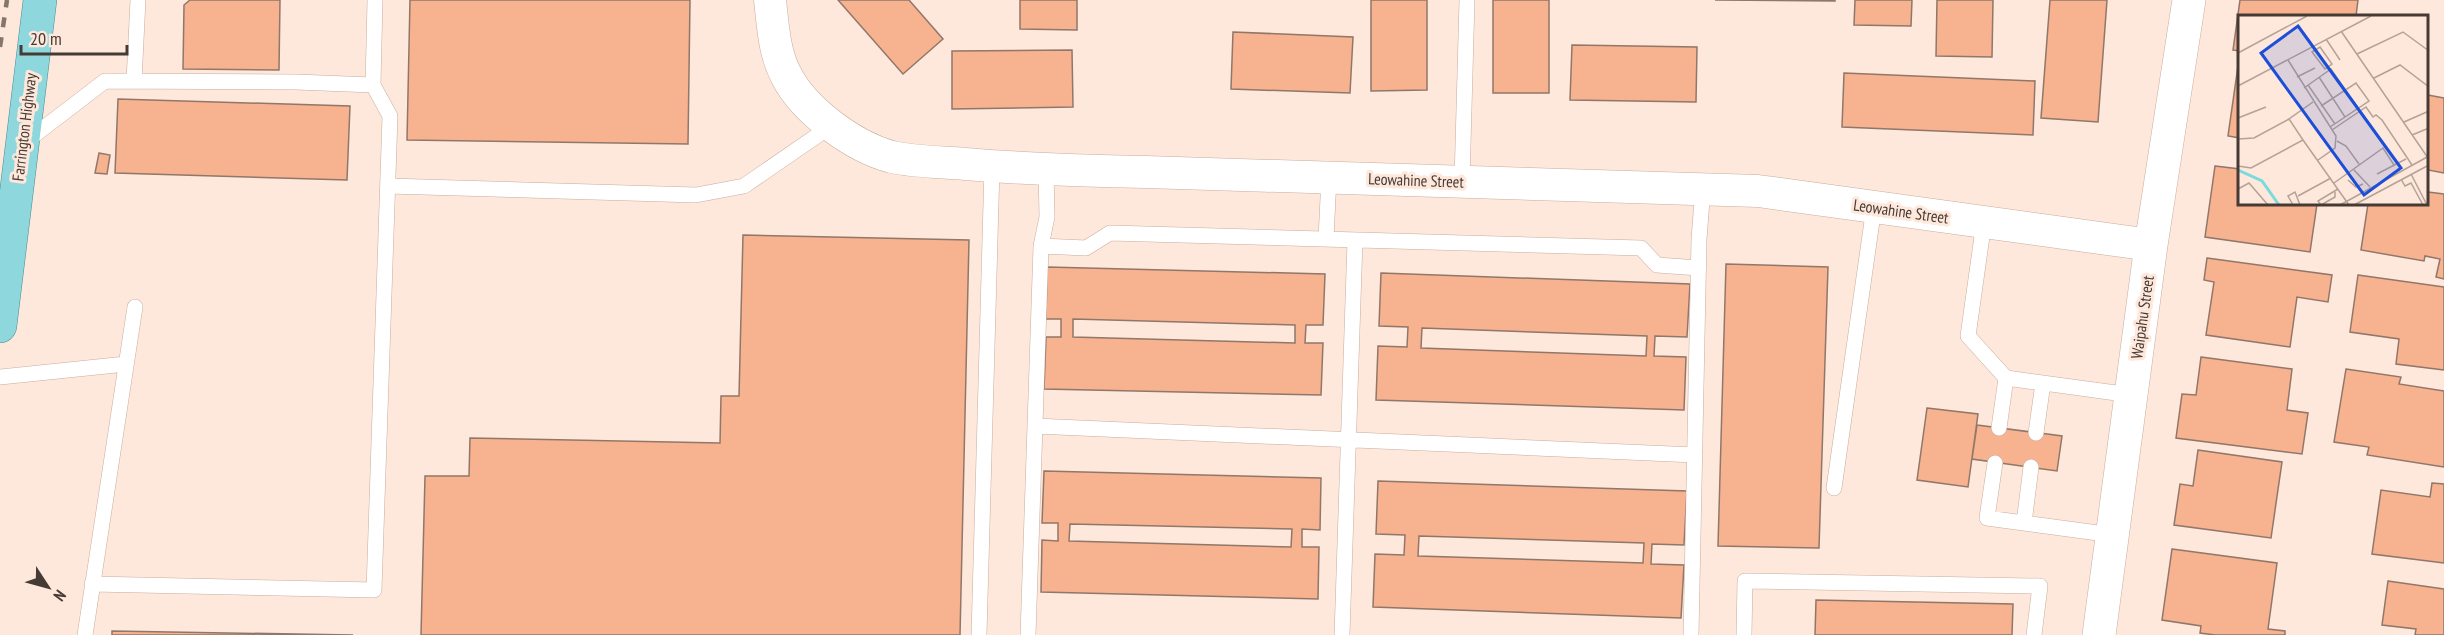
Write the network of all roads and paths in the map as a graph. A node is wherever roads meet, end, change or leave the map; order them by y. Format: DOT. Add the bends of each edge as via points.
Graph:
graph roads {
  1 [pos="40,0"];
  2 [pos="138,0"];
  3 [pos="375,0"];
  4 [pos="770,0"];
  5 [pos="1467,0"];
  6 [pos="2189,0"];
  7 [pos="134,81"];
  8 [pos="373,85"];
  9 [pos="831,126"];
  10 [pos="22,145"];
  11 [pos="992,167"];
  12 [pos="1046,171"];
  13 [pos="1329,177"];
  14 [pos="1462,181"];
  15 [pos="388,186"];
  16 [pos="1703,188"];
  17 [pos="1874,207"];
  18 [pos="1984,222"];
  19 [pos="1326,239"];
  20 [pos="1355,240"];
  21 [pos="2151,245"];
  22 [pos="1041,246"];
  23 [pos="1699,268"];
  24 [pos="135,307"];
  25 [pos="0,326"];
  26 [pos="126,364"];
  27 [pos="0,377"];
  28 [pos="2006,378"];
  29 [pos="2043,383"];
  30 [pos="2131,395"];
  31 [pos="1035,426"];
  32 [pos="1999,428"];
  33 [pos="2036,433"];
  34 [pos="1349,440"];
  35 [pos="1695,455"];
  36 [pos="1995,463"];
  37 [pos="2031,467"];
  38 [pos="1834,488"];
  39 [pos="2024,523"];
  40 [pos="2113,535"];
  41 [pos="92,584"];
  42 [pos="85,635"];
  43 [pos="979,635"];
  44 [pos="1028,635"];
  45 [pos="1342,635"];
  46 [pos="1691,635"];
  47 [pos="1744,635"];
  48 [pos="2034,635"];
  49 [pos="2099,635"];
  1 -- 10 [label="main road, Farrington Highway"];
  2 -- 7 [label="lane"];
  3 -- 8 [label="lane"];
  4 -- 9 [label="street, Leowahine Street" via="776,49 787,76 805,101"];
  5 -- 14 [label="lane"];
  6 -- 21 [label="street, Waipahu Street"];
  7 -- 8 [label="lane"];
  7 -- 10 [label="lane" via="105,81"];
  8 -- 15 [label="lane" via="390,116"];
  9 -- 11 [label="street, Leowahine Street" via="860,144 891,156"];
  9 -- 15 [label="lane" via="744,186 696,195"];
  10 -- 25 [label="main road, Farrington Highway"];
  11 -- 12 [label="street, Leowahine Street"];
  11 -- 43 [label="lane"];
  12 -- 13 [label="street, Leowahine Street"];
  12 -- 22 [label="lane" via="1047,217"];
  13 -- 14 [label="street, Leowahine Street"];
  13 -- 19 [label="lane"];
  14 -- 16 [label="street, Leowahine Street"];
  15 -- 41 [label="lane" via="374,590"];
  16 -- 17 [label="street, Leowahine Street" via="1758,191"];
  16 -- 23 [label="lane"];
  17 -- 18 [label="street, Leowahine Street"];
  17 -- 38 [label="lane"];
  18 -- 21 [label="street, Leowahine Street"];
  18 -- 28 [label="lane" via="1968,336"];
  19 -- 20 [label="lane"];
  19 -- 22 [label="lane" via="1110,233 1086,248"];
  20 -- 23 [label="lane" via="1641,248 1656,265"];
  20 -- 34 [label="lane"];
  21 -- 30 [label="street, Waipahu Street"];
  22 -- 31 [label="lane"];
  23 -- 35 [label="lane"];
  24 -- 26 [label="lane"];
  26 -- 27 [label="lane"];
  26 -- 41 [label="lane"];
  28 -- 29 [label="lane"];
  28 -- 32 [label="lane"];
  29 -- 30 [label="lane"];
  29 -- 33 [label="lane"];
  30 -- 40 [label="street, Waipahu Street"];
  31 -- 34 [label="lane"];
  31 -- 44 [label="lane"];
  34 -- 35 [label="lane"];
  34 -- 45 [label="lane"];
  35 -- 46 [label="lane"];
  36 -- 39 [label="lane" via="1987,518"];
  37 -- 39 [label="lane"];
  39 -- 40 [label="lane"];
  40 -- 49 [label="street, Waipahu Street"];
  41 -- 42 [label="lane"];
  47 -- 48 [label="lane" via="1745,580 2040,586"];
}
